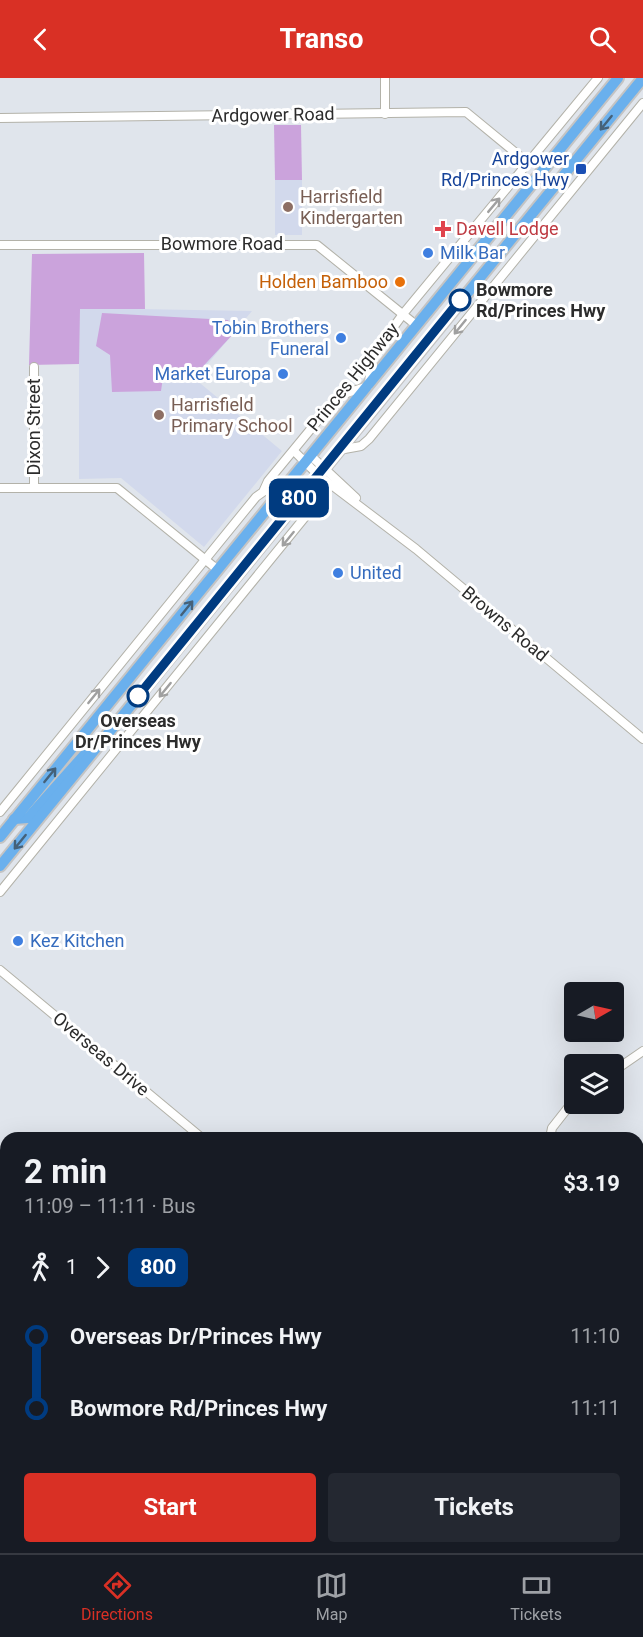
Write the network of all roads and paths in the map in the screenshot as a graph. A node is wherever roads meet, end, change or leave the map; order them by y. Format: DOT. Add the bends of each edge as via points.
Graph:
graph roads {
  1 [pos="385,78"];
  2 [pos="598,78"];
  3 [pos="618,78"];
  4 [pos="643,78"];
  5 [pos="643,103"];
  6 [pos="385,114"];
  7 [pos="0,118"];
  8 [pos="528,163"];
  9 [pos="0,245"];
  10 [pos="403,314"];
  11 [pos="416,325"];
  12 [pos="430,337"];
  13 [pos="402,345"];
  14 [pos="416,357"];
  15 [pos="34,367"];
  16 [pos="368,386"];
  17 [pos="338,450"];
  18 [pos="294,451"];
  19 [pos="308,460"];
  20 [pos="321,470"];
  21 [pos="0,488"];
  22 [pos="34,488"];
  23 [pos="307,488"];
  24 [pos="204,559"];
  25 [pos="218,570"];
  26 [pos="643,739"];
  27 [pos="103,740"];
  28 [pos="26,805"];
  29 [pos="1,808"];
  30 [pos="14,819"];
  31 [pos="0,837"];
  32 [pos="0,866"];
  33 [pos="0,891"];
  34 [pos="0,970"];
  35 [pos="643,1051"];
  36 [pos="624,1064"];
  37 [pos="564,1113"];
  38 [pos="195,1132"];
  39 [pos="551,1132"];
  1 -- 6 [label="street"];
  2 -- 8 [label="street"];
  3 -- 11 [label="highway, Princes Highway"];
  4 -- 12 [label="highway, Princes Highway, one-way"];
  5 -- 17 [label="street, one-way" via="369,439 361,446"];
  6 -- 7 [label="street, Ardgower Road"];
  6 -- 8 [label="street, Ardgower Road" via="466,112"];
  10 -- 8 [label="street, one-way"];
  9 -- 10 [label="street, Bowmore Road" via="317,245"];
  10 -- 11 [label="street, Bowmore Road"];
  10 -- 16 [label="street" via="372,357"];
  11 -- 12 [label="highway"];
  11 -- 13 [label="highway, Princes Highway"];
  12 -- 14 [label="highway, Princes Highway"];
  13 -- 14 [label="highway"];
  13 -- 16 [label="highway, Princes Highway"];
  14 -- 17 [label="highway, Princes Highway"];
  15 -- 22 [label="street, Dixon Street"];
  16 -- 18 [label="street" via="338,396"];
  16 -- 19 [label="highway, Princes Highway"];
  17 -- 20 [label="highway, Princes Highway"];
  18 -- 19 [label="street, Browns Road"];
  18 -- 24 [label="street"];
  19 -- 20 [label="street, Browns Road"];
  19 -- 25 [label="highway, Princes Highway"];
  20 -- 23 [label="highway, Princes Highway"];
  20 -- 26 [label="street, Browns Road"];
  21 -- 22 [label="street"];
  22 -- 24 [label="street" via="117,488"];
  23 -- 27 [label="highway, Princes Highway"];
  23 -- 33 [label="street, one-way" via="310,502 305,517"];
  24 -- 25 [label="street"];
  29 -- 24 [label="street, one-way"];
  28 -- 25 [label="highway, Princes Highway, one-way"];
  27 -- 30 [label="highway" via="71,766 28,818"];
  27 -- 32 [label="highway, Princes Highway, one-way"];
  28 -- 29 [label="street"];
  28 -- 30 [label="highway, Princes Highway"];
  29 -- 30 [label="street"];
  30 -- 31 [label="highway, Princes Highway"];
  34 -- 38 [label="street, Overseas Drive"];
  35 -- 36 [label="street"];
  37 -- 39 [label="street"];
}
